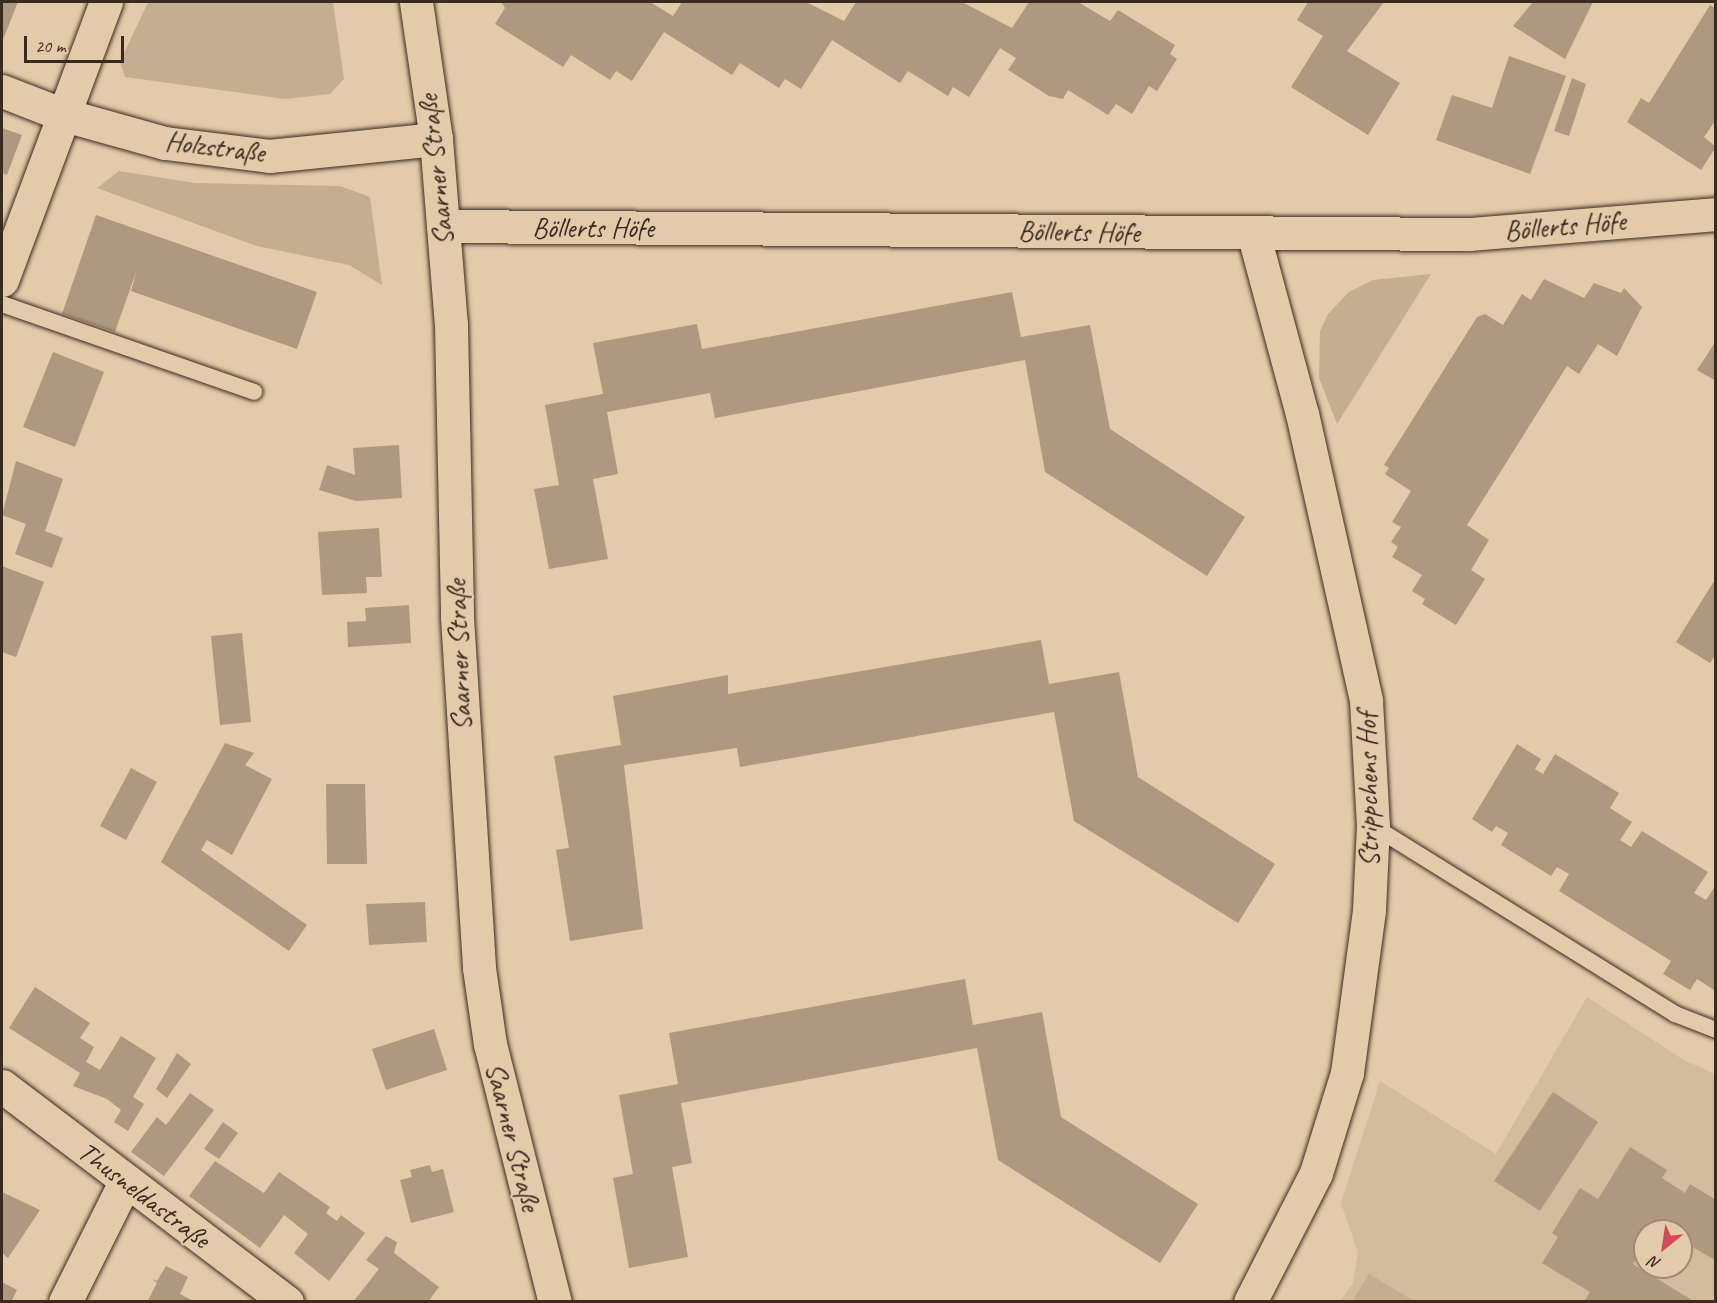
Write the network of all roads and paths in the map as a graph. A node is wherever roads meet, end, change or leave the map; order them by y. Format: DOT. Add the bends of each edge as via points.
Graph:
graph roads {
  1 [pos="106,2"];
  2 [pos="416,2"];
  3 [pos="2,91"];
  4 [pos="60,114"];
  5 [pos="436,139"];
  6 [pos="1716,214"];
  7 [pos="443,226"];
  8 [pos="1253,233"];
  9 [pos="2,280"];
  10 [pos="2,304"];
  11 [pos="254,392"];
  12 [pos="1373,826"];
  13 [pos="1716,1030"];
  14 [pos="2,1086"];
  15 [pos="125,1182"];
  16 [pos="64,1302"];
  17 [pos="287,1302"];
  18 [pos="555,1302"];
  19 [pos="1250,1302"];
  1 -- 4 [label="street"];
  2 -- 5 [label="street, Saarner Straße"];
  3 -- 4 [label="street, Holzstraße"];
  4 -- 5 [label="street, Holzstraße" via="165,143 269,156"];
  4 -- 9 [label="street"];
  5 -- 7 [label="street, Saarner Straße"];
  6 -- 8 [label="street, Böllerts Höfe" via="1469,234"];
  7 -- 8 [label="street, Böllerts Höfe"];
  7 -- 18 [label="street, Saarner Straße" via="451,325 457,617 478,968 490,1044"];
  8 -- 12 [label="street, Strippchens Hof" via="1302,414 1366,700"];
  10 -- 11 [label="lane"];
  12 -- 13 [label="lane" via="1675,1014"];
  12 -- 19 [label="street, Strippchens Hof" via="1370,910 1347,1073 1316,1173"];
  14 -- 15 [label="street, Thusneldastraße"];
  15 -- 16 [label="street"];
  15 -- 17 [label="street, Thusneldastraße"];
}
